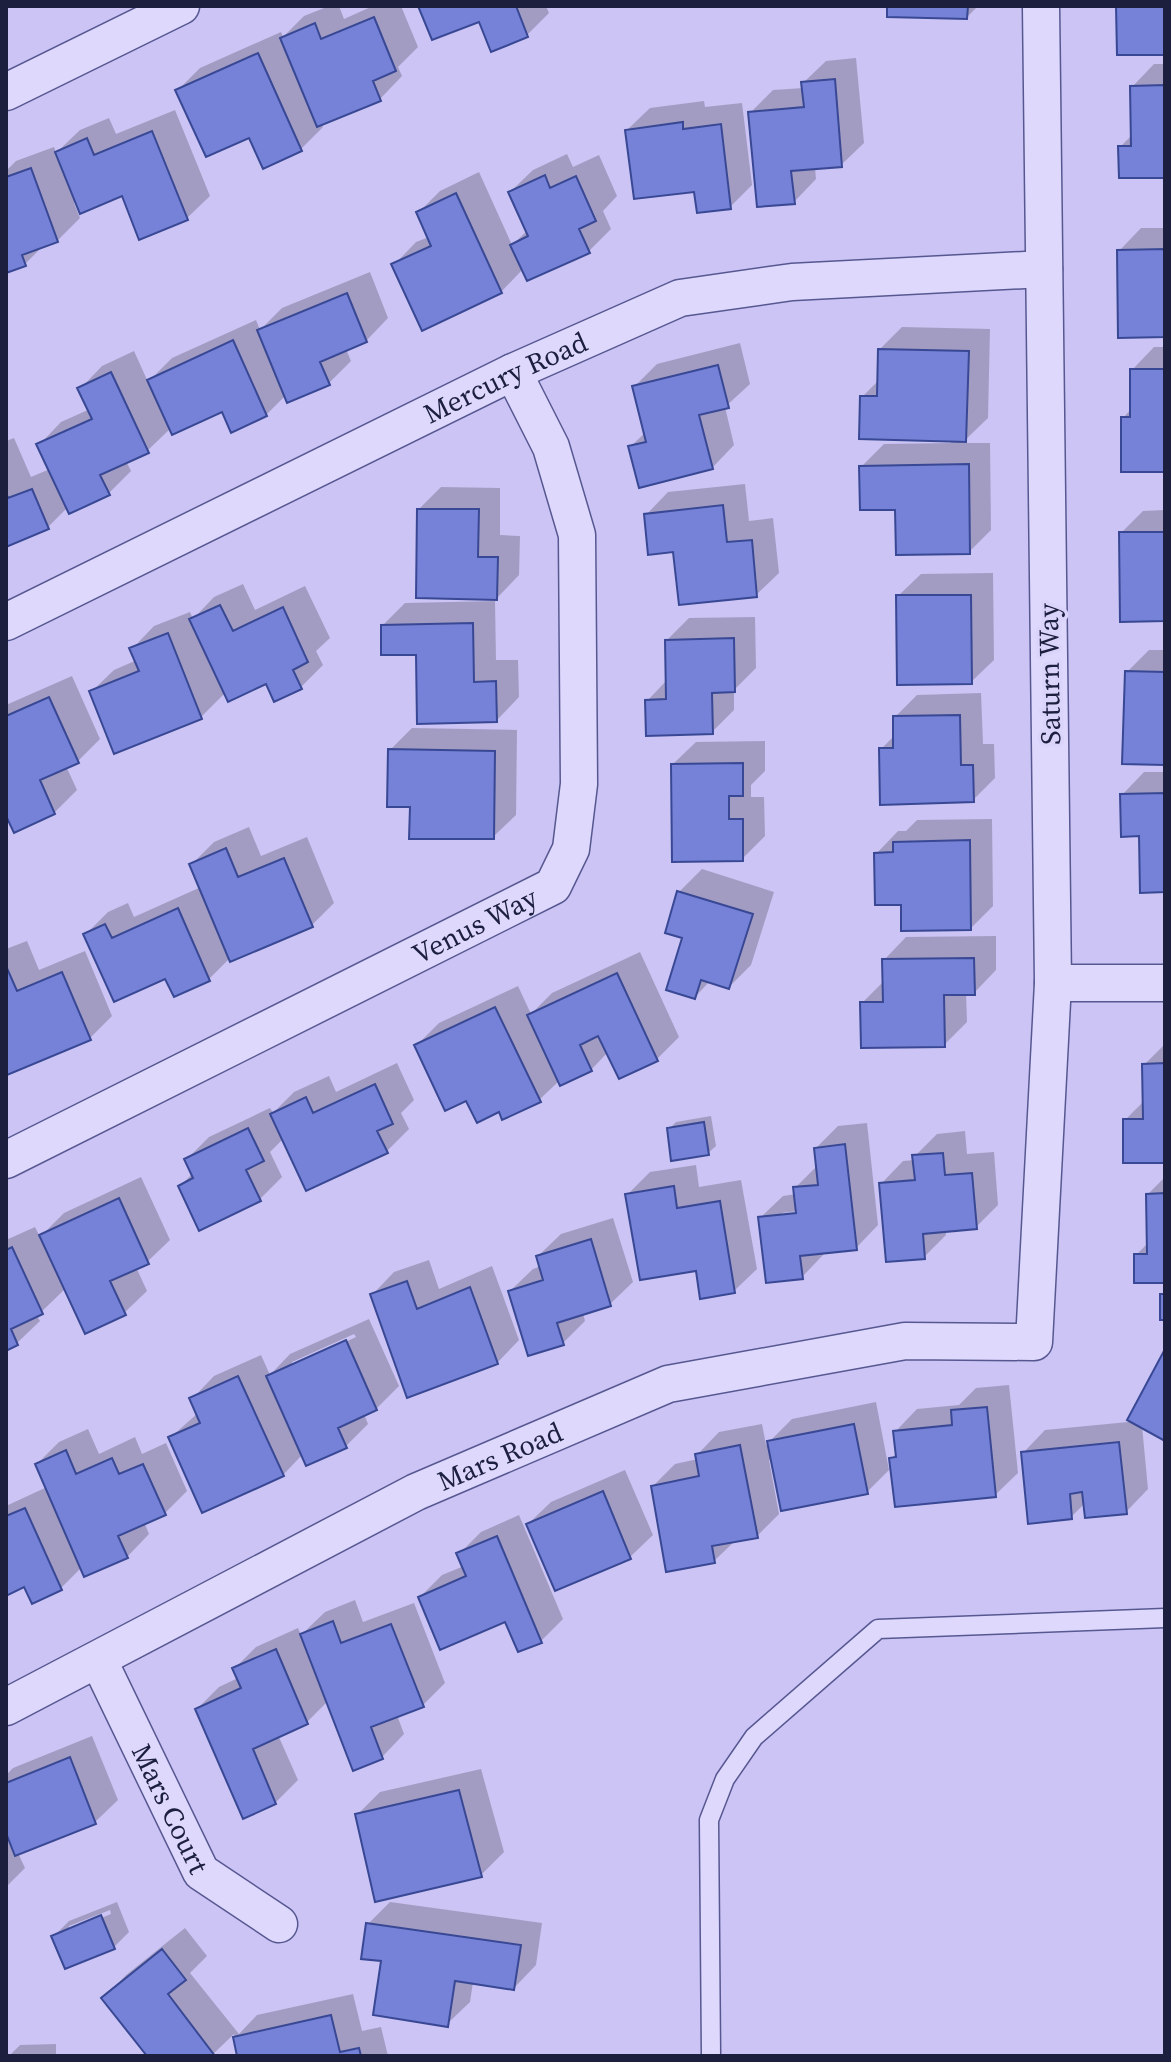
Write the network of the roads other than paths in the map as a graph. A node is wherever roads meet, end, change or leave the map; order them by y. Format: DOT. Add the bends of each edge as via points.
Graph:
graph roads {
  1 [pos="181,6"];
  2 [pos="1041,6"];
  3 [pos="6,92"];
  4 [pos="1044,269"];
  5 [pos="513,372"];
  6 [pos="6,622"];
  7 [pos="1053,983"];
  8 [pos="1165,983"];
  9 [pos="6,1160"];
  10 [pos="1034,1342"];
  11 [pos="1165,1618"];
  12 [pos="99,1661"];
  13 [pos="6,1707"];
  14 [pos="279,1924"];
  15 [pos="711,2056"];
  1 -- 3 [label="street"];
  2 -- 4 [label="street, Saturn Way"];
  4 -- 5 [label="street, Mercury Road" via="792,282 680,298"];
  4 -- 7 [label="street, Saturn Way"];
  5 -- 6 [label="street, Mercury Road"];
  5 -- 9 [label="street, Venus Way" via="551,447 577,535 579,784 571,849 553,886"];
  7 -- 8 [label="street"];
  7 -- 10 [label="street, Saturn Way"];
  10 -- 12 [label="street, Mars Road" via="905,1341 668,1384 416,1492"];
  11 -- 15 [label="lane" via="878,1629 754,1737 725,1779 709,1820"];
  12 -- 13 [label="street, Mars Road"];
  12 -- 14 [label="street, Mars Court" via="201,1872"];
}
